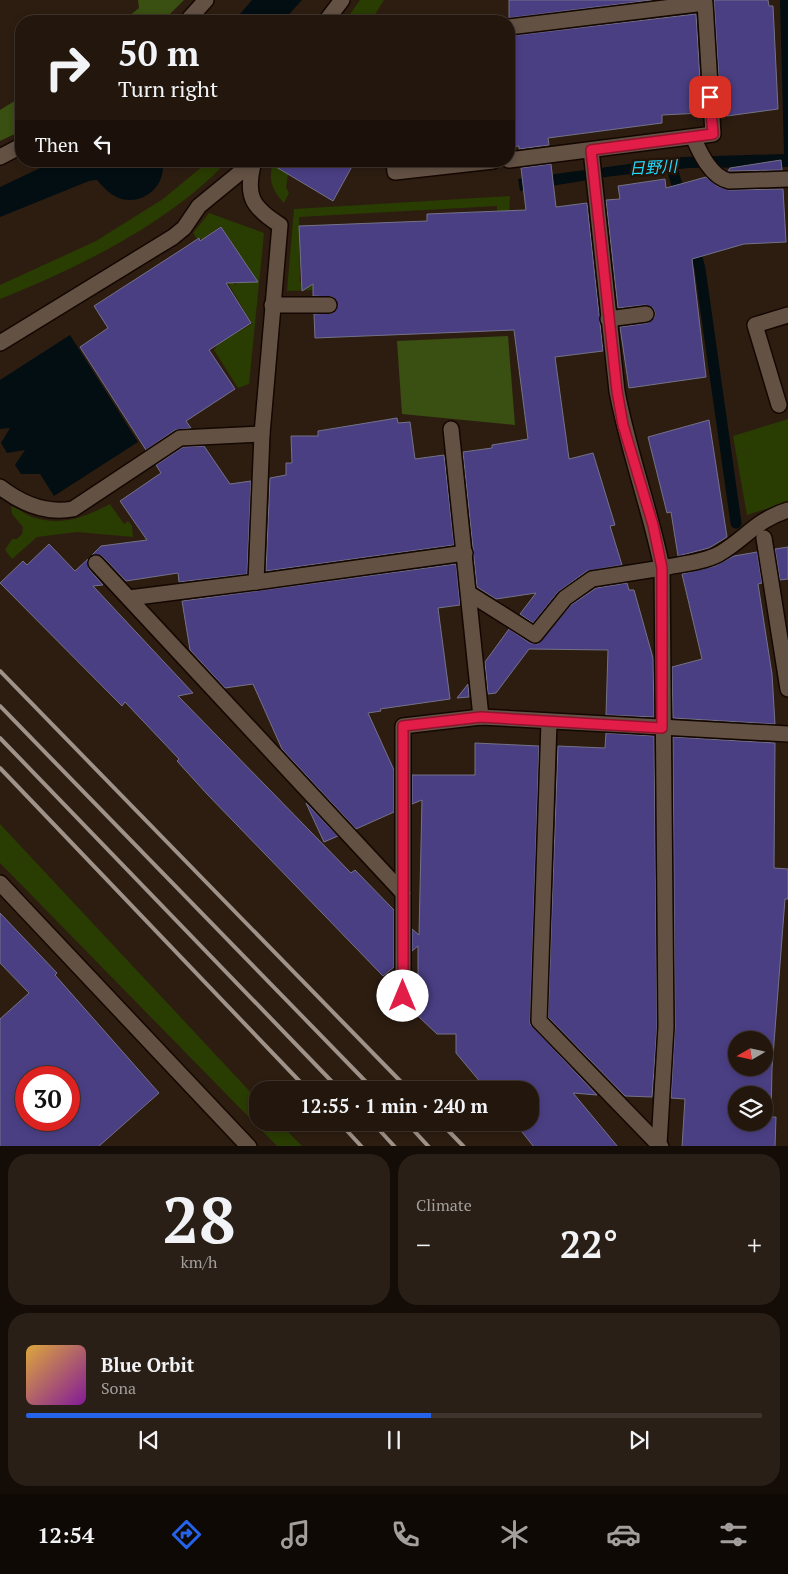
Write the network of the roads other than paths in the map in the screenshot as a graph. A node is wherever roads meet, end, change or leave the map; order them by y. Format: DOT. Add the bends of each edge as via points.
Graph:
graph roads {
  1 [pos="206,0"];
  2 [pos="342,0"];
  3 [pos="705,2"];
  4 [pos="192,15"];
  5 [pos="331,15"];
  6 [pos="515,26"];
  7 [pos="696,143"];
  8 [pos="15,149"];
  9 [pos="592,156"];
  10 [pos="0,157"];
  11 [pos="515,160"];
  12 [pos="247,167"];
  13 [pos="253,167"];
  14 [pos="395,167"];
  15 [pos="440,167"];
  16 [pos="788,179"];
  17 [pos="272,304"];
  18 [pos="329,305"];
  19 [pos="646,314"];
  20 [pos="788,315"];
  21 [pos="608,319"];
  22 [pos="0,343"];
  23 [pos="779,405"];
  24 [pos="451,429"];
  25 [pos="262,434"];
  26 [pos="0,487"];
  27 [pos="788,510"];
  28 [pos="764,538"];
  29 [pos="465,553"];
  30 [pos="96,563"];
  31 [pos="662,568"];
  32 [pos="256,582"];
  33 [pos="470,594"];
  34 [pos="129,598"];
  35 [pos="788,689"];
  36 [pos="481,717"];
  37 [pos="549,722"];
  38 [pos="662,728"];
  39 [pos="788,734"];
  40 [pos="0,882"];
  41 [pos="403,893"];
  42 [pos="403,996"];
  43 [pos="660,1145"];
  44 [pos="249,1146"];
  1 -- 4 [label="street"];
  2 -- 5 [label="street"];
  3 -- 6 [label="street"];
  3 -- 7 [label="street" via="713,134"];
  7 -- 9 [label="street"];
  7 -- 16 [label="street" via="721,179"];
  8 -- 10 [label="street"];
  9 -- 11 [label="street"];
  9 -- 21 [label="street"];
  12 -- 22 [label="street" via="199,206 173,238"];
  13 -- 17 [label="street" via="250,192 256,207 280,225"];
  14 -- 15 [label="street" via="395,172"];
  17 -- 18 [label="street"];
  17 -- 25 [label="street"];
  19 -- 21 [label="street"];
  20 -- 23 [label="street" via="755,325"];
  21 -- 31 [label="street" via="623,425 653,525"];
  24 -- 29 [label="street"];
  25 -- 26 [label="street" via="180,438 74,509 58,512 42,509"];
  25 -- 32 [label="street"];
  27 -- 31 [label="street" via="761,521 717,554"];
  28 -- 35 [label="street"];
  29 -- 32 [label="street"];
  29 -- 33 [label="street"];
  30 -- 34 [label="street"];
  31 -- 33 [label="street" via="592,579 565,598 535,635"];
  31 -- 38 [label="street"];
  32 -- 34 [label="street"];
  33 -- 36 [label="street"];
  34 -- 41 [label="street"];
  36 -- 37 [label="street"];
  36 -- 41 [label="street" via="403,726"];
  37 -- 38 [label="street"];
  37 -- 43 [label="street" via="539,1021"];
  38 -- 39 [label="street"];
  38 -- 43 [label="street" via="666,1027"];
  40 -- 44 [label="street"];
  41 -- 42 [label="street"];
}
